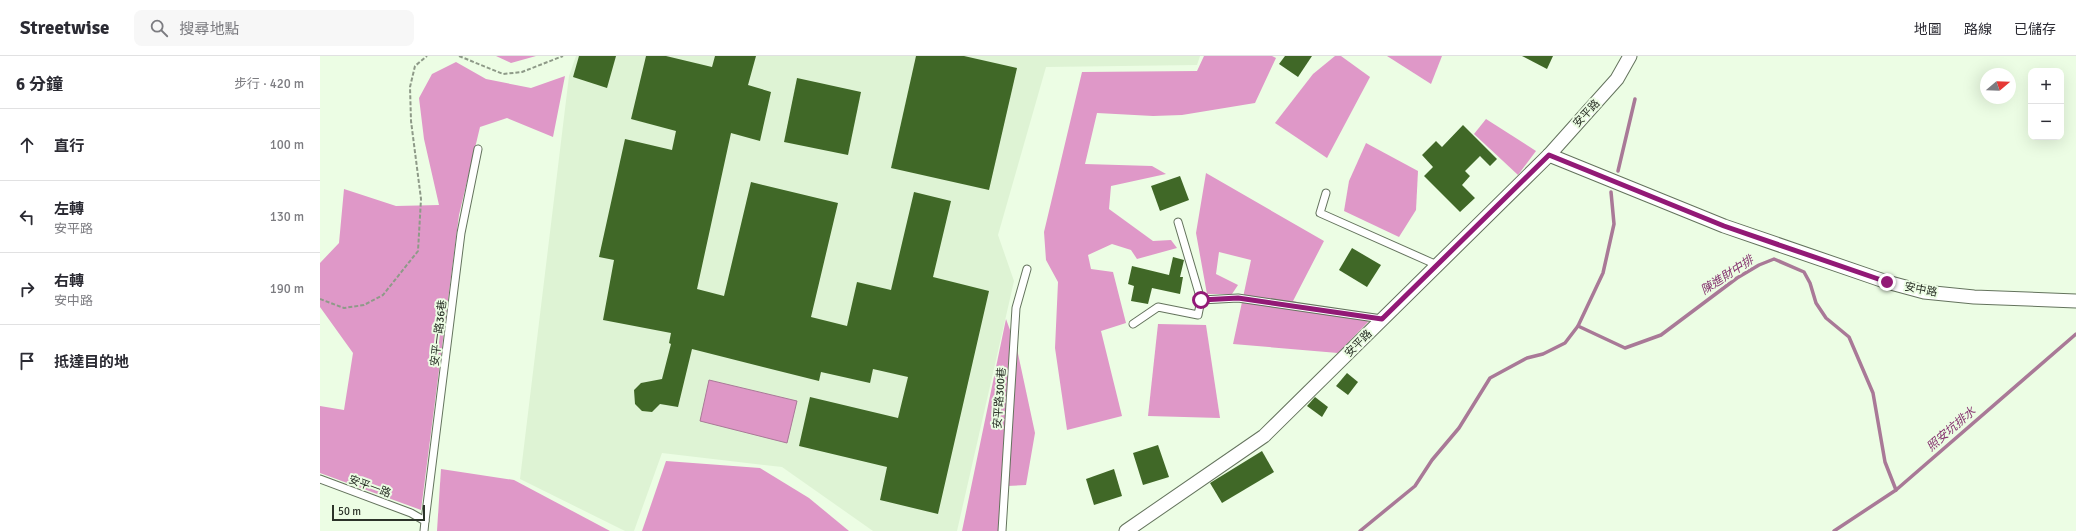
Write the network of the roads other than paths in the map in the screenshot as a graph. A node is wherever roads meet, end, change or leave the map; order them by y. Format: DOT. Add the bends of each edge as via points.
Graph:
graph roads {
  1 [pos="1630,56"];
  2 [pos="478,149"];
  3 [pos="1549,155"];
  4 [pos="1326,193"];
  5 [pos="1178,222"];
  6 [pos="1437,265"];
  7 [pos="1028,269"];
  8 [pos="1201,300"];
  9 [pos="2076,301"];
  10 [pos="1382,319"];
  11 [pos="1133,324"];
  12 [pos="320,479"];
  13 [pos="425,521"];
  14 [pos="424,531"];
  15 [pos="1002,531"];
  16 [pos="1126,531"];
  1 -- 3 [label="street, 安平路" via="1617,79"];
  2 -- 13 [label="lane, 安平一路36巷" via="462,233"];
  3 -- 6 [label="street, 安平路"];
  3 -- 9 [label="street, 安中路" via="1724,226 1887,282 1924,292 1974,297"];
  4 -- 6 [label="lane" via="1320,213"];
  5 -- 8 [label="lane"];
  6 -- 10 [label="street, 安平路"];
  7 -- 15 [label="lane, 安平路300巷" via="1016,308"];
  8 -- 10 [label="lane" via="1238,298"];
  8 -- 11 [label="lane" via="1198,314 1158,307"];
  10 -- 16 [label="street, 安平路" via="1264,436"];
  12 -- 13 [label="lane, 安平一路" via="411,513"];
  13 -- 14 [label="lane"];
}
